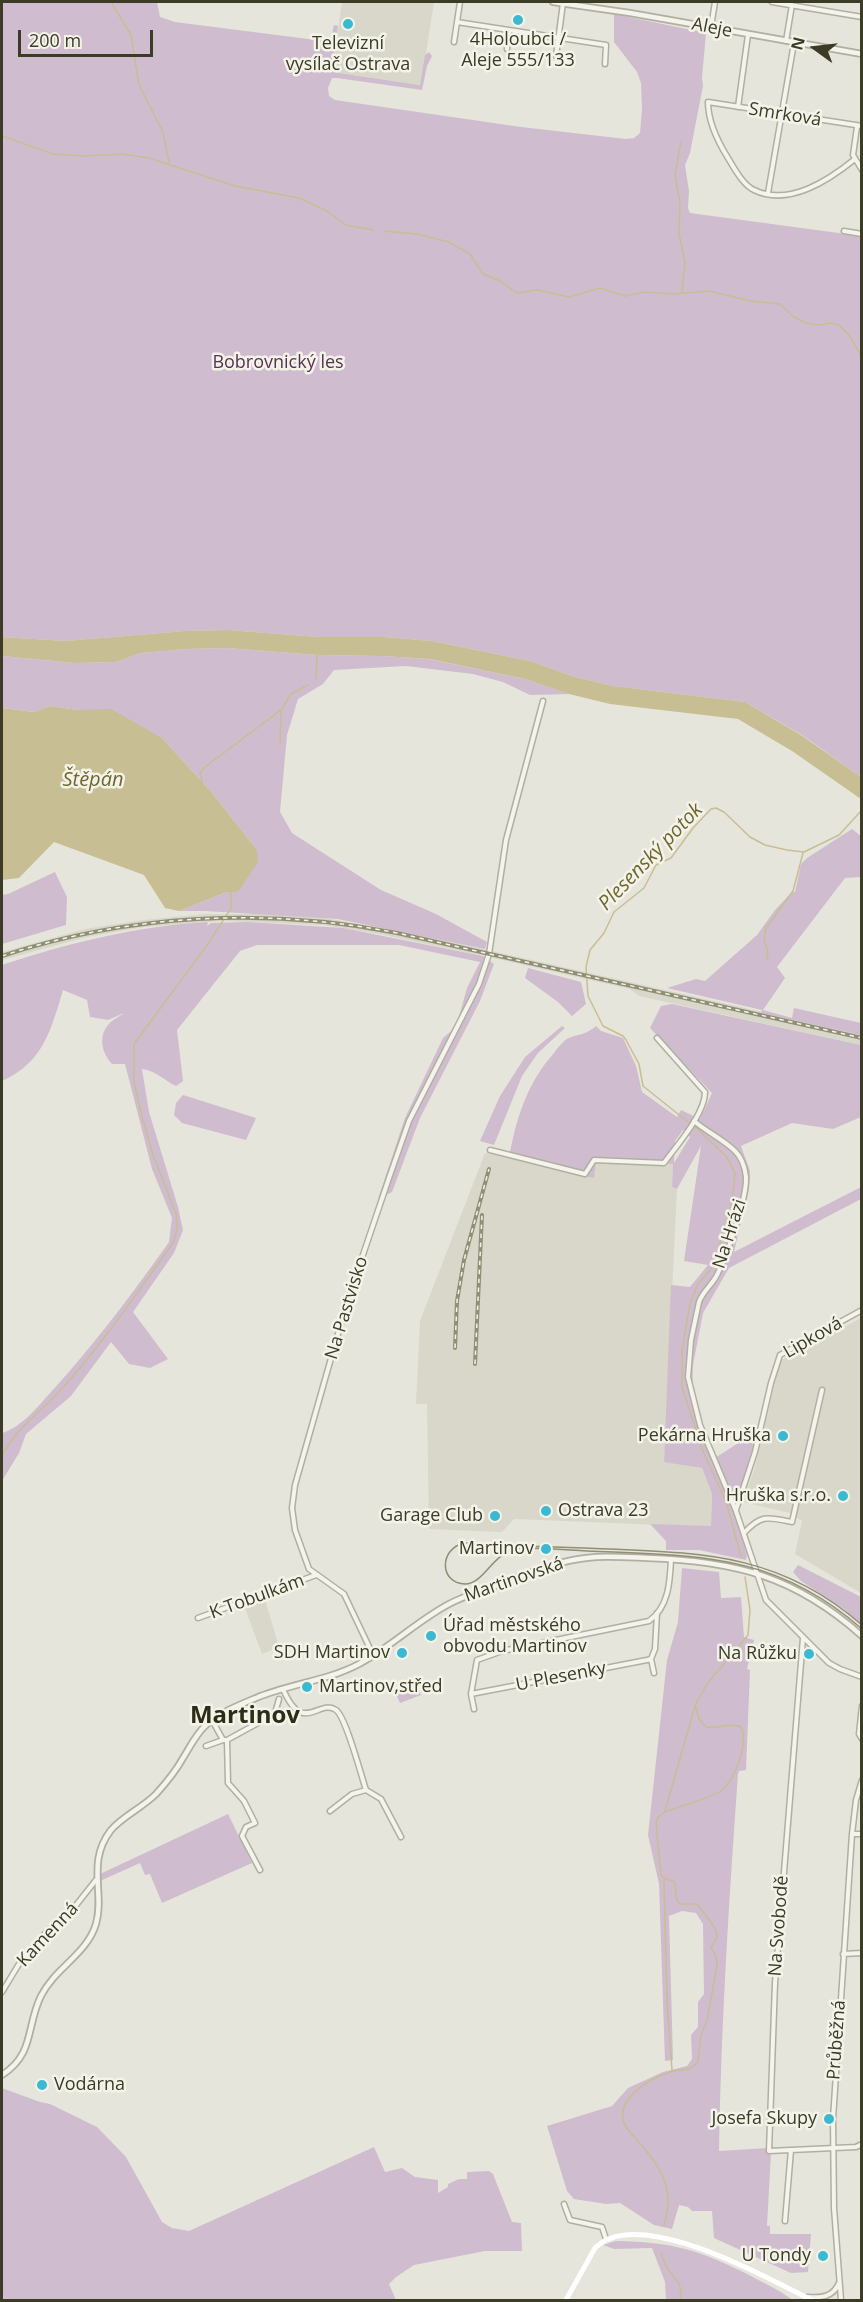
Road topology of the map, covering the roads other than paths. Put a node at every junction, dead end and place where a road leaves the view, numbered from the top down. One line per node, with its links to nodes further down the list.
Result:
1 (460, 2): 8 (street)
2 (554, 2): 5 (street, Aleje)
3 (715, 2): 9 (street)
4 (772, 2): 6 (street)
5 (563, 3): 9 (street, Aleje); 12 (street)
6 (792, 5): 7 (street); 15 (street)
7 (861, 17)
8 (457, 22): 10 (street); 14 (street)
9 (710, 28): 11 (street, Aleje)
10 (510, 30): 12 (street); 18 (street)
11 (748, 35): 15 (street, Aleje); 22 (street)
12 (558, 38): 17 (street); 20 (street)
13 (612, 41): 17 (street)
14 (454, 42)
15 (786, 42): 16 (street, Aleje)
16 (794, 43): 19 (street, Aleje); 23 (street)
17 (606, 45): 21 (street)
18 (507, 48)
19 (861, 54)
20 (556, 56)
21 (605, 64)
22 (738, 107): 23 (street, Smrková); 27 (street, Smrková)
23 (781, 114): 24 (street, Smrková); 27 (street)
24 (859, 126): 25 (street)
25 (855, 159): 26 (street); 27 (street)
26 (861, 170)
27 (768, 193)
28 (844, 231): 29 (street)
29 (861, 234)
30 (543, 701): 40 (street, Na Pastvisko)
31 (657, 1038): 32 (street)
32 (694, 1121): 33 (street); 36 (street, Na Hrázi)
33 (490, 1150)
34 (861, 1310): 36 (street, Lipková)
35 (822, 1390): 37 (street)
36 (736, 1511): 37 (street, Na Hrázi)
37 (744, 1533): 39 (street, Na Hrázi)
38 (671, 1559): 39 (street, Martinovská); 41 (street); 45 (street, Martinovská)
39 (756, 1573): 43 (street, Martinovská); 44 (street)
40 (316, 1575): 42 (street, K Tobulkám); 45 (street, Na Pastvisko)
41 (657, 1613): 46 (street); 51 (street)
42 (198, 1618)
43 (861, 1636)
44 (804, 1638): 48 (street); 74 (street, Na Svobodě)
45 (373, 1655): 49 (street, Martinovská)
46 (651, 1659): 47 (street); 51 (street, U Plesenky)
47 (654, 1673)
48 (861, 1677)
49 (283, 1689): 50 (street, Martinovská); 52 (street)
50 (275, 1691): 53 (street); 56 (street, Martinovská)
51 (471, 1694): 55 (street)
52 (286, 1697): 53 (street); 61 (street)
53 (279, 1699): 58 (street)
54 (861, 1706): 57 (street)
55 (474, 1708)
56 (212, 1720): 58 (street); 67 (street, Martinovská)
57 (861, 1739)
58 (225, 1740): 59 (street); 66 (street)
59 (206, 1746)
60 (861, 1780): 63 (street, Průběžná)
61 (366, 1790): 62 (street); 65 (street)
62 (330, 1811)
63 (852, 1834): 64 (street); 69 (street, Průběžná)
64 (861, 1834)
65 (401, 1837)
66 (260, 1870)
67 (96, 1880): 70 (street, Kamenná); 71 (street, Martinovská)
68 (861, 1953): 69 (street)
69 (843, 1954): 73 (street, Průběžná)
70 (2, 1992)
71 (2, 2075)
72 (861, 2144): 73 (street, Na Svobodě)
73 (833, 2148): 74 (street, Na Svobodě); 78 (street, Průběžná)
74 (791, 2150): 76 (street)
75 (564, 2204): 77 (street)
76 (785, 2221)
77 (606, 2239): 79 (main road); 80 (main road)
78 (839, 2282): 79 (street); 82 (street, Průběžná)
79 (805, 2297): 81 (main road)
80 (566, 2301)
81 (812, 2301)
82 (841, 2301)

